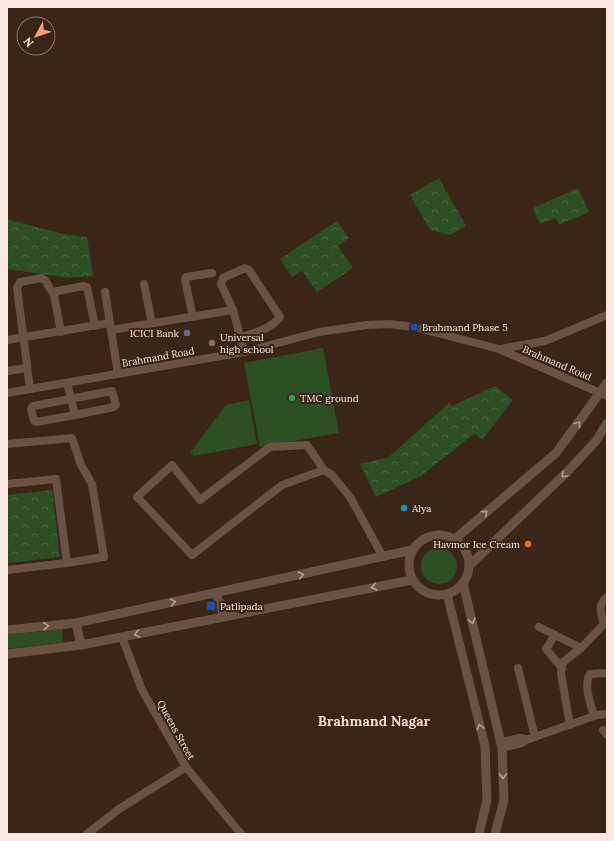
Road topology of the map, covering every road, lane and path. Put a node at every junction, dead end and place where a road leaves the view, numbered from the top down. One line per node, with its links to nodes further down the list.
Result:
1 (212, 273): 7 (street)
2 (144, 284): 8 (street)
3 (105, 292): 10 (street)
4 (54, 295): 9 (street); 11 (street); 12 (street)
5 (233, 310): 7 (street); 13 (street); 13 (street)
6 (607, 315): 15 (street, Brahmand Road)
7 (193, 317): 8 (street)
8 (152, 323): 10 (street)
9 (95, 326): 10 (street); 11 (street)
10 (110, 326): 19 (street)
11 (60, 332): 12 (street)
12 (23, 337): 14 (street); 17 (street)
13 (241, 337): 16 (street)
14 (7, 340)
15 (499, 349): 16 (street, Brahmand Road); 24 (street, Brahmand Road)
16 (244, 352): 19 (street, Brahmand Road)
17 (27, 368): 18 (street); 22 (street)
18 (7, 371)
19 (118, 374): 20 (street, Brahmand Road)
20 (67, 383): 22 (street, Brahmand Road); 25 (street)
21 (607, 383): 24 (street)
22 (30, 389): 23 (street, Brahmand Road)
23 (7, 393)
24 (604, 394): 31 (street, one-way to 24)
25 (71, 399): 26 (street); 26 (street); 26 (street)
26 (75, 415)
27 (607, 423): 35 (street, one-way to 35)
28 (7, 444): 34 (street)
29 (324, 470): 29 (street); 33 (street)
30 (7, 484): 34 (street)
31 (455, 539): 32 (street); 35 (street)
32 (412, 550): 33 (street); 37 (street)
33 (383, 557): 39 (street, one-way to 33)
34 (67, 563): 36 (street)
35 (470, 565): 38 (street)
36 (7, 570)
37 (412, 580): 40 (street); 42 (street, one-way to 42)
38 (463, 583): 40 (street); 59 (street, one-way to 59)
39 (216, 593): 42 (street); 43 (street, one-way to 39)
40 (447, 594): 63 (street, one-way to 40)
41 (607, 597): 44 (street)
42 (224, 617): 48 (street, one-way to 48)
43 (76, 623): 46 (street, one-way to 43); 49 (street)
44 (606, 623): 50 (street)
45 (539, 627): 47 (street)
46 (7, 630)
47 (555, 635): 50 (street); 53 (street)
48 (122, 637): 49 (street); 60 (street, Queens Street)
49 (81, 645): 51 (street)
50 (580, 648): 53 (street)
51 (7, 654)
52 (518, 668): 58 (street)
53 (562, 668): 57 (street)
54 (607, 673): 56 (street)
55 (607, 714): 56 (street)
56 (594, 716): 57 (street)
57 (570, 726): 58 (street)
58 (535, 736): 59 (street)
59 (502, 745): 64 (street, one-way to 64)
60 (186, 767): 61 (street, Queens Street); 62 (street)
61 (86, 834)
62 (241, 834)
63 (479, 834)
64 (495, 834)

